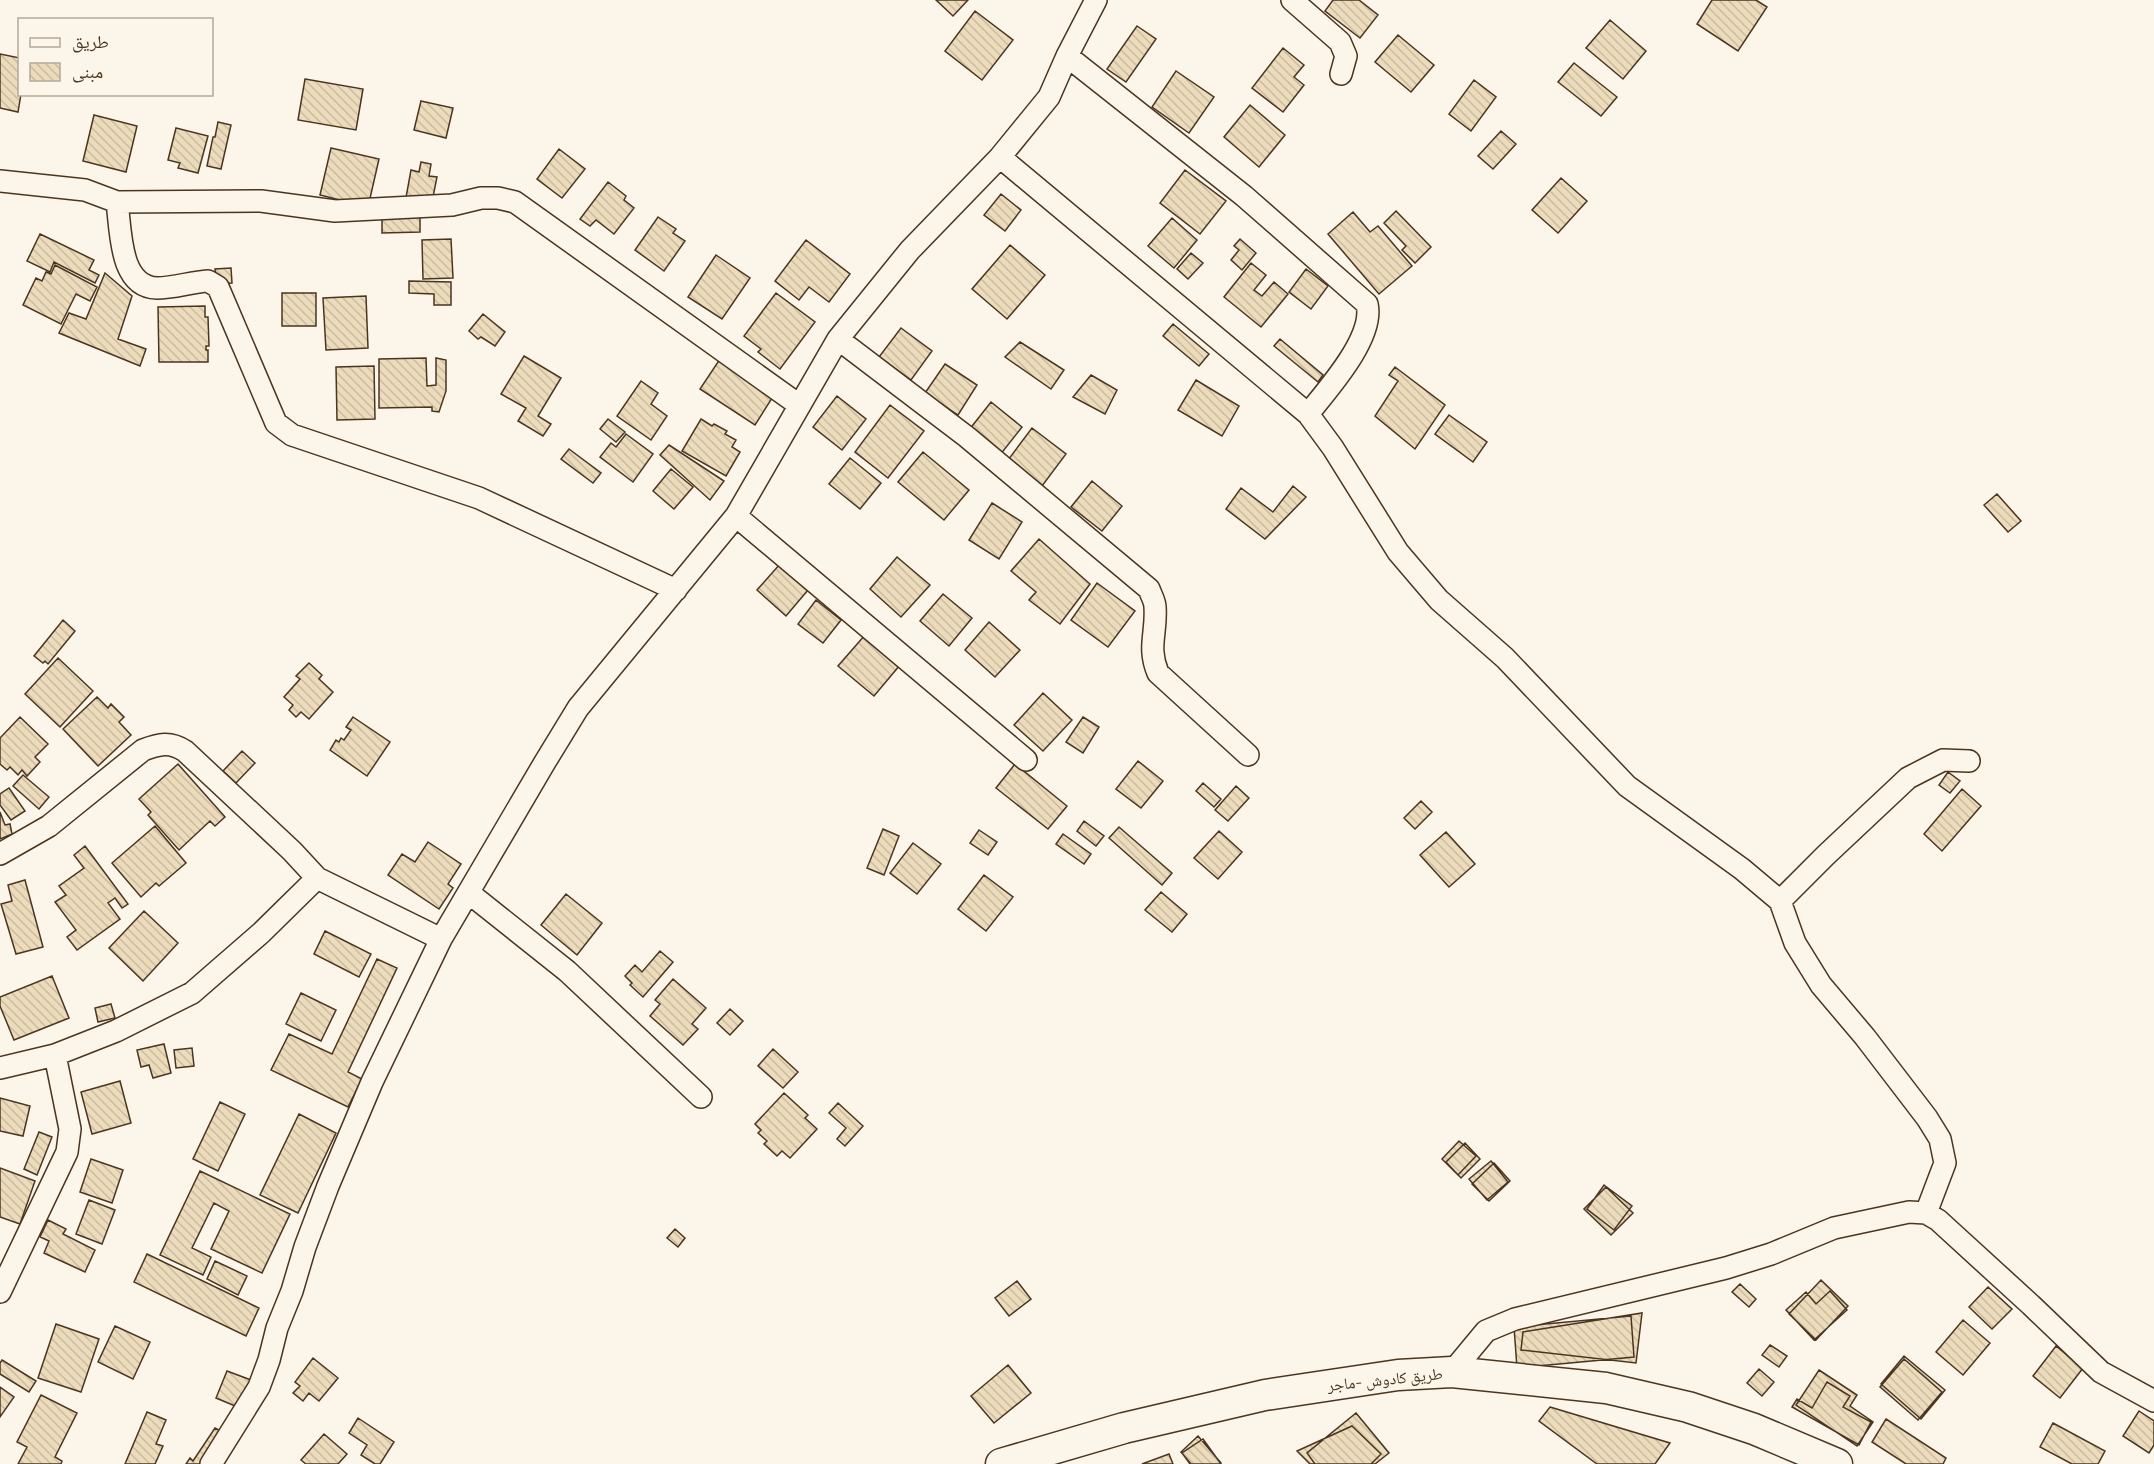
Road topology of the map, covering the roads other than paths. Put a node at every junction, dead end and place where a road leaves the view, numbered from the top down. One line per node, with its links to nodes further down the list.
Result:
1 (1096, 0): 3 (street)
2 (1292, 0): 4 (street)
3 (1067, 56): 5 (street); 10 (street)
4 (1341, 74)
5 (1000, 156): 8 (street); 10 (street)
6 (0, 181): 7 (street)
7 (117, 202): 9 (street); 12 (street)
8 (838, 339): 9 (street); 13 (street)
9 (798, 405): 11 (street)
10 (1308, 414): 19 (street)
11 (736, 516): 12 (street); 14 (street)
12 (676, 590): 18 (street)
13 (1248, 755)
14 (1026, 760)
15 (1969, 761): 19 (street)
16 (0, 854): 17 (street)
17 (316, 878): 20 (street); 21 (street)
18 (469, 893): 20 (street); 23 (street)
19 (1780, 902): 24 (street)
20 (441, 939): 28 (street)
21 (55, 1055): 22 (street); 25 (street)
22 (0, 1068)
23 (701, 1098)
24 (1926, 1213): 26 (street); 27 (street)
25 (0, 1293)
26 (1452, 1372): 29 (highway, طريق كادوش -ماجر); 30 (highway, طريق كادوش -ماجر)
27 (2154, 1401)
28 (211, 1464)
29 (1001, 1464)
30 (1837, 1464)

